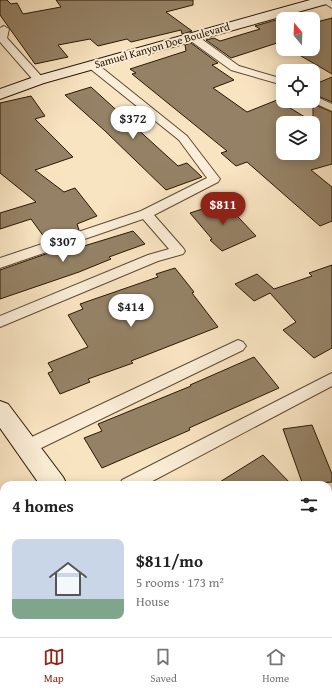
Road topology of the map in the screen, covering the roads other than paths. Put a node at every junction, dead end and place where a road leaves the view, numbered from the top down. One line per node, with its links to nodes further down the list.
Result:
1 (325, 0): 2 (street); 4 (street, Samuel Kanyon Doe Boulevard)
2 (332, 5)
3 (4, 29): 6 (street)
4 (192, 37): 5 (street, Samuel Kanyon Doe Boulevard); 7 (street)
5 (92, 65): 6 (street, Samuel Kanyon Doe Boulevard); 11 (street)
6 (38, 80): 8 (street, Samuel Kanyon Doe Boulevard)
7 (276, 80)
8 (0, 94)
9 (320, 102): 10 (street)
10 (332, 108)
11 (146, 214): 12 (street); 13 (street)
12 (0, 263)
13 (0, 322)
14 (238, 346): 17 (street)
15 (332, 379): 19 (street)
16 (0, 410): 17 (street)
17 (27, 447): 18 (street)
18 (51, 481)
19 (136, 481)

